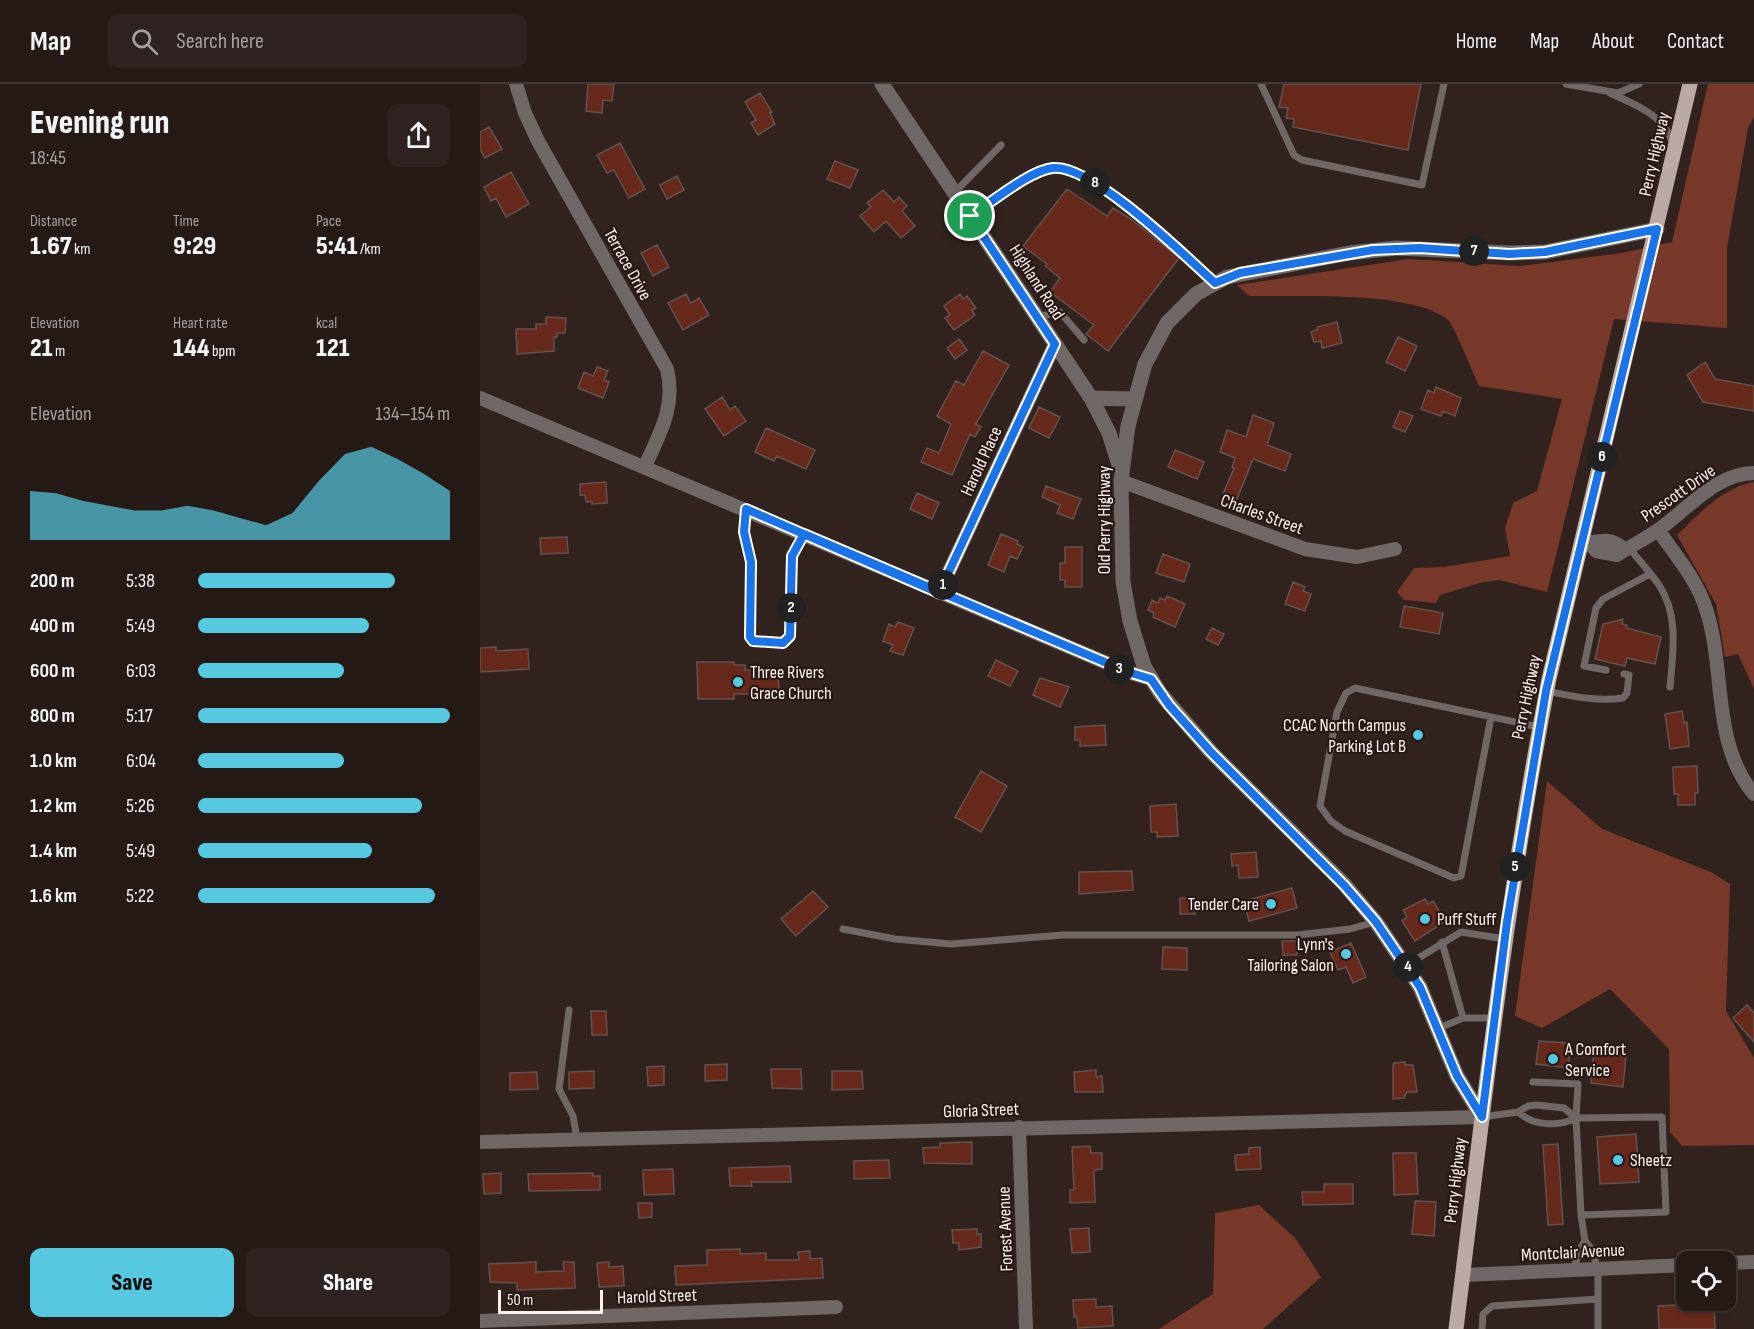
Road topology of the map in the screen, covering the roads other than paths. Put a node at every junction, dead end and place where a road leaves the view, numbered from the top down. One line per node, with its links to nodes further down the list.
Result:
1 (516, 84): 21 (street, Terrace Drive)
2 (882, 84): 11 (street, Highland Road)
3 (1261, 84): 4 (lane)
4 (1444, 84)
5 (1566, 84): 8 (lane)
6 (1640, 84): 8 (lane)
7 (1689, 84): 10 (main road, Perry Highway)
8 (1608, 92): 10 (lane)
9 (1001, 145): 11 (lane)
10 (1675, 153): 13 (main road, Perry Highway)
11 (955, 192): 12 (street, Highland Road)
12 (970, 216): 14 (lane); 15 (street, Highland Road)
13 (1657, 229): 14 (street, Old Perry Highway); 27 (main road, Perry Highway)
14 (1215, 283): 20 (street, Old Perry Highway)
15 (1037, 317): 16 (lane); 17 (street, Highland Road)
16 (1084, 340)
17 (1055, 344): 19 (street, Highland Road); 31 (street, Harold Place)
18 (480, 398): 21 (street)
19 (1091, 398): 20 (street); 23 (street, Highland Road)
20 (1134, 399): 23 (street, Old Perry Highway)
21 (645, 466): 24 (street)
22 (1754, 472): 25 (street, Prescott Drive)
23 (1121, 481): 28 (street, Charles Street); 33 (street, Old Perry Highway)
24 (746, 509): 26 (street); 26 (lane)
25 (1658, 530): 29 (street, Prescott Drive); 39 (street)
26 (804, 534): 31 (street)
27 (1585, 543): 29 (street); 36 (main road, Perry Highway)
28 (1395, 549)
29 (1627, 549): 30 (lane)
30 (1650, 574): 32 (lane); 35 (lane)
31 (939, 593): 33 (street)
32 (1606, 670)
33 (1148, 672): 40 (street, Old Perry Highway)
34 (1624, 674): 36 (lane)
35 (1670, 687)
36 (1546, 691): 38 (main road, Perry Highway)
37 (1491, 717): 37 (lane); 38 (lane)
38 (1539, 727): 42 (main road, Perry Highway)
39 (1754, 794)
40 (1376, 922): 41 (lane); 44 (street, Old Perry Highway)
41 (843, 929)
42 (1504, 939): 43 (lane); 47 (main road, Perry Highway)
43 (1443, 942): 44 (lane); 46 (lane)
44 (1407, 965): 48 (street, Old Perry Highway)
45 (569, 1010): 54 (lane)
46 (1463, 1018): 47 (lane); 48 (lane)
47 (1495, 1018): 51 (main road, Perry Highway)
48 (1439, 1028): 51 (street, Old Perry Highway)
49 (1533, 1082): 52 (lane)
50 (1518, 1112): 51 (lane); 52 (lane); 52 (lane)
51 (1482, 1117): 53 (street, Gloria Street); 63 (main road, Perry Highway)
52 (1576, 1118): 56 (lane); 56 (lane)
53 (1019, 1127): 54 (street, Gloria Street); 67 (street, Forest Avenue)
54 (577, 1139): 55 (street, Gloria Street)
55 (480, 1142)
56 (1581, 1215): 57 (lane)
57 (1585, 1241): 61 (lane); 62 (lane)
58 (1754, 1262): 59 (street)
59 (1736, 1263)
60 (1676, 1265): 61 (street, Montclair Avenue)
61 (1598, 1269): 62 (street, Montclair Avenue); 64 (lane)
62 (1573, 1270): 63 (street, Montclair Avenue)
63 (1463, 1275): 68 (main road, Perry Highway)
64 (1598, 1299): 69 (lane); 70 (lane)
65 (836, 1307): 66 (street, Harold Street)
66 (480, 1321)
67 (1026, 1329)
68 (1456, 1329)
69 (1482, 1329)
70 (1598, 1329)

